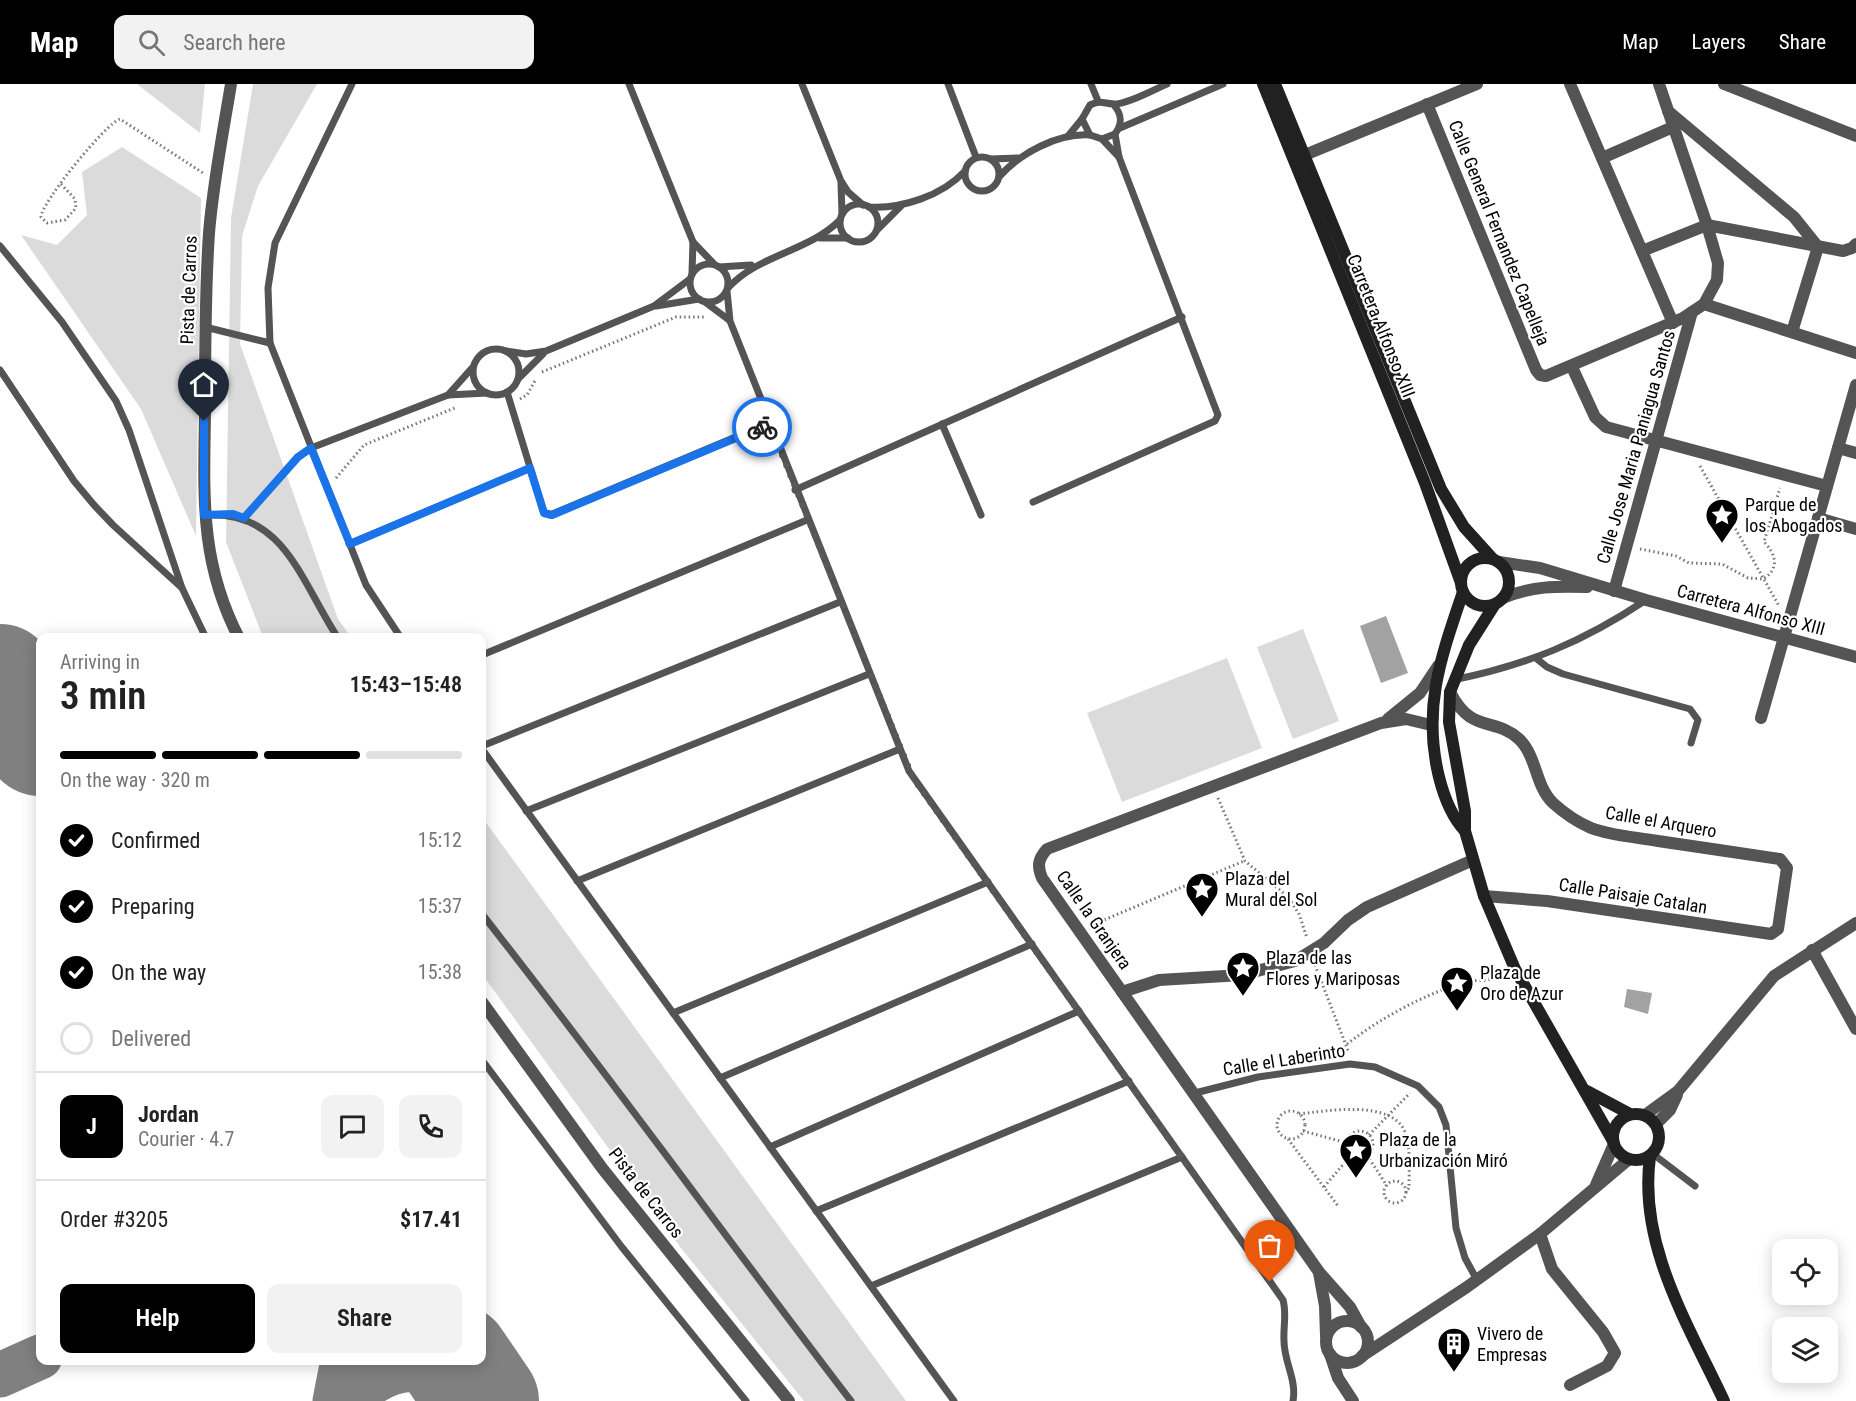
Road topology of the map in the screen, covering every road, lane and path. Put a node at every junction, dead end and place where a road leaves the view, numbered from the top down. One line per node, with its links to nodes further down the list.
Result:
1 (231, 84): 33 (street, Pista de Carros)
2 (352, 84): 64 (lane)
3 (629, 84): 46 (lane)
4 (802, 84): 35 (lane)
5 (948, 84): 26 (lane)
6 (1091, 84): 15 (lane)
7 (1167, 84): 16 (lane)
8 (1223, 84): 21 (lane)
9 (1263, 84): 28 (street, Carretera Alfonso XIII)
10 (1275, 84): 28 (street, Carretera Alfonso XIII)
11 (1477, 84): 17 (street)
12 (1659, 84): 18 (street)
13 (1724, 84): 24 (street)
14 (1572, 85): 30 (street)
15 (1098, 101): 16 (lane); 19 (lane)
16 (1113, 104): 21 (lane)
17 (1427, 104): 28 (street); 69 (street, Calle General Fernandez Capelleja)
18 (1668, 111): 20 (street); 49 (street)
19 (1082, 119): 22 (lane); 23 (lane)
20 (1673, 127): 30 (street); 42 (street)
21 (1117, 131): 25 (lane); 27 (lane)
22 (1090, 135): 23 (lane); 25 (lane)
23 (1068, 136): 29 (lane)
24 (1856, 136)
25 (1102, 139): 27 (lane)
26 (976, 157): 31 (lane); 32 (lane)
27 (1119, 157): 59 (lane)
28 (1299, 157): 96 (street, Carretera Alfonso XIII); 98 (street, Carretera Alfonso XIII)
29 (1018, 158): 31 (lane); 34 (lane)
30 (1602, 158): 50 (street)
31 (991, 159): 34 (lane)
32 (965, 171): 37 (lane); 38 (lane)
33 (217, 174): 36 (path); 62 (street, Pista de Carros)
34 (999, 177): 38 (lane)
35 (841, 181): 39 (lane); 41 (lane)
36 (61, 184): 36 (path)
37 (949, 185): 38 (lane); 40 (lane)
38 (969, 185)
39 (866, 206): 40 (lane); 41 (lane); 43 (lane)
40 (901, 206): 43 (lane)
41 (841, 218): 44 (lane); 45 (lane)
42 (1707, 225): 49 (street); 50 (street); 56 (street)
43 (876, 231): 45 (lane)
44 (817, 238): 45 (lane); 51 (lane)
45 (848, 238)
46 (693, 242): 52 (lane); 53 (lane)
47 (1856, 244): 49 (street)
48 (0, 246): 100 (lane)
49 (1818, 247): 63 (street)
50 (1642, 251): 61 (street)
51 (757, 264): 52 (lane); 54 (lane)
52 (717, 266): 53 (lane); 54 (lane)
53 (691, 276): 55 (lane); 57 (lane)
54 (727, 289): 55 (lane); 60 (lane)
55 (702, 301): 57 (lane); 60 (lane)
56 (1704, 304): 58 (street); 63 (street)
57 (654, 306): 66 (lane)
58 (1692, 312): 61 (street); 78 (street, Calle Jose Maria Paniagua Santos)
59 (1182, 317): 77 (lane); 87 (lane)
60 (730, 321): 76 (lane)
61 (1673, 323): 69 (street)
62 (205, 327): 64 (lane); 88 (street, Pista de Carros)
63 (1792, 332): 67 (street)
64 (270, 343): 79 (lane)
65 (506, 351): 66 (lane); 68 (lane); 71 (lane)
66 (546, 351): 71 (lane)
67 (1856, 353)
68 (474, 366): 74 (lane); 75 (lane)
69 (1572, 367): 78 (street)
70 (0, 370): 100 (lane)
71 (516, 382): 73 (lane)
72 (1856, 385): 80 (street)
73 (507, 392): 74 (lane); 83 (lane)
74 (487, 393): 75 (lane)
75 (448, 395): 79 (lane)
76 (769, 423): 83 (lane); 86 (lane)
77 (942, 424): 86 (lane); 89 (lane)
78 (1656, 441): 84 (street); 95 (street, Calle Jose Maria Paniagua Santos)
79 (311, 448): 90 (lane); 94 (lane)
80 (1838, 448): 81 (street); 84 (street)
81 (1856, 453)
82 (1699, 467): 97 (path)
83 (530, 468): 94 (lane)
84 (1827, 486): 91 (street)
85 (1780, 488): 97 (path)
86 (795, 489): 92 (lane)
87 (1033, 502)
88 (204, 515): 90 (lane); 107 (street, Pista de Carros)
89 (981, 515)
90 (244, 518): 108 (lane)
91 (1818, 518): 93 (street); 105 (street)
92 (807, 520): 104 (lane); 111 (lane)
93 (1856, 529)
94 (350, 544): 109 (lane)
95 (1627, 545): 97 (path); 101 (street, Calle Jose Maria Paniagua Santos)
96 (1495, 560): 98 (street); 99 (street, Carretera Alfonso XIII); 103 (street)
97 (1763, 579): 105 (path)
98 (1462, 587): 103 (street); 114 (street)
99 (1602, 587): 101 (street, Carretera Alfonso XIII); 103 (street, Carretera Alfonso XIII)
100 (182, 588): 106 (lane)
101 (1614, 591): 102 (street, Carretera Alfonso XIII)
102 (1646, 600): 110 (street, Carretera Alfonso XIII); 113 (lane)
103 (1499, 601): 116 (street)
104 (840, 602): 115 (lane); 121 (lane)
105 (1788, 623): 110 (street)
106 (204, 633)
107 (236, 633)
108 (335, 633)
109 (397, 633)
110 (1784, 638): 112 (street, Carretera Alfonso XIII); 117 (street)
111 (486, 653)
112 (1856, 657)
113 (1537, 659): 116 (lane); 120 (lane)
114 (1438, 666): 118 (street, Calle la Granjera); 119 (street)
115 (869, 674): 122 (lane); 125 (lane)
116 (1452, 686): 126 (street); 134 (street, Calle el Arquero)
117 (1761, 718)
118 (1381, 723): 119 (street, Calle la Granjera); 124 (street, Calle la Granjera)
119 (1431, 724): 126 (street)
120 (1691, 743)
121 (486, 746)
122 (900, 749): 128 (lane); 129 (lane)
123 (486, 754): 125 (lane)
124 (1214, 787): 133 (path); 133 (street, Calle la Granjera)
125 (526, 811): 128 (lane)
126 (1464, 831): 127 (street)
127 (1473, 860): 130 (street); 138 (street)
128 (577, 881): 141 (lane)
129 (988, 882): 135 (lane); 141 (lane)
130 (1484, 896): 134 (street, Calle Paisaje Catalan); 137 (street)
131 (486, 919): 188 (lane)
132 (1856, 922): 136 (street)
133 (1080, 931): 138 (street, Calle la Granjera)
134 (1776, 932)
135 (1032, 944): 140 (lane); 145 (lane)
136 (1812, 950): 142 (street); 149 (street)
137 (1515, 969): 143 (path); 148 (street)
138 (1122, 992): 150 (street, Calle la Granjera)
139 (486, 1008): 187 (street, Pista de Carros)
140 (1079, 1011): 146 (lane); 161 (lane)
141 (672, 1013): 145 (lane)
142 (1856, 1029)
143 (1347, 1044)
144 (486, 1065): 186 (lane)
145 (720, 1078): 161 (lane)
146 (1129, 1082): 165 (lane); 174 (lane)
147 (1418, 1086): 150 (lane, Calle el Laberinto); 153 (path); 177 (lane, Calle el Laberinto)
148 (1586, 1090): 152 (street); 160 (street)
149 (1678, 1091): 154 (street); 155 (street)
150 (1194, 1093): 176 (street, Calle la Granjera)
151 (1299, 1114): 153 (path); 156 (path); 158 (path)
152 (1630, 1114): 154 (street); 160 (street)
153 (1387, 1116): 157 (path); 172 (path)
154 (1645, 1116): 155 (street)
155 (1656, 1124): 164 (street)
156 (1303, 1131): 158 (path); 159 (path)
157 (1369, 1135): 159 (path); 163 (path)
158 (1288, 1139): 171 (path)
159 (1347, 1143): 162 (path)
160 (1613, 1143): 166 (street); 168 (street)
161 (770, 1147): 174 (lane)
162 (1352, 1154): 163 (path); 171 (path)
163 (1367, 1155): 167 (path)
164 (1651, 1155): 166 (street); 169 (street); 170 (lane)
165 (1182, 1157): 178 (lane); 190 (lane)
166 (1630, 1160): 168 (street); 169 (street)
167 (1387, 1186): 172 (path); 172 (path)
168 (1596, 1186): 175 (street)
169 (1646, 1186): 192 (street)
170 (1695, 1186)
171 (1323, 1188): 173 (path)
172 (1406, 1192)
173 (1338, 1206)
174 (816, 1211): 178 (lane)
175 (1540, 1234): 177 (street); 184 (street)
176 (1319, 1272): 179 (street, Calle la Granjera); 181 (street, Calle la Granjera)
177 (1477, 1280): 180 (street)
178 (871, 1286): 189 (lane)
179 (1363, 1329): 180 (street); 181 (street); 183 (street)
180 (1391, 1339): 183 (street)
181 (1326, 1341): 182 (street)
182 (1330, 1354): 183 (street); 185 (street)
183 (1357, 1359): 185 (street)
184 (1570, 1385)
185 (1346, 1388): 191 (street)
186 (746, 1401)
187 (789, 1401)
188 (851, 1401)
189 (954, 1401)
190 (1293, 1401)
191 (1353, 1401)
192 (1724, 1401)

